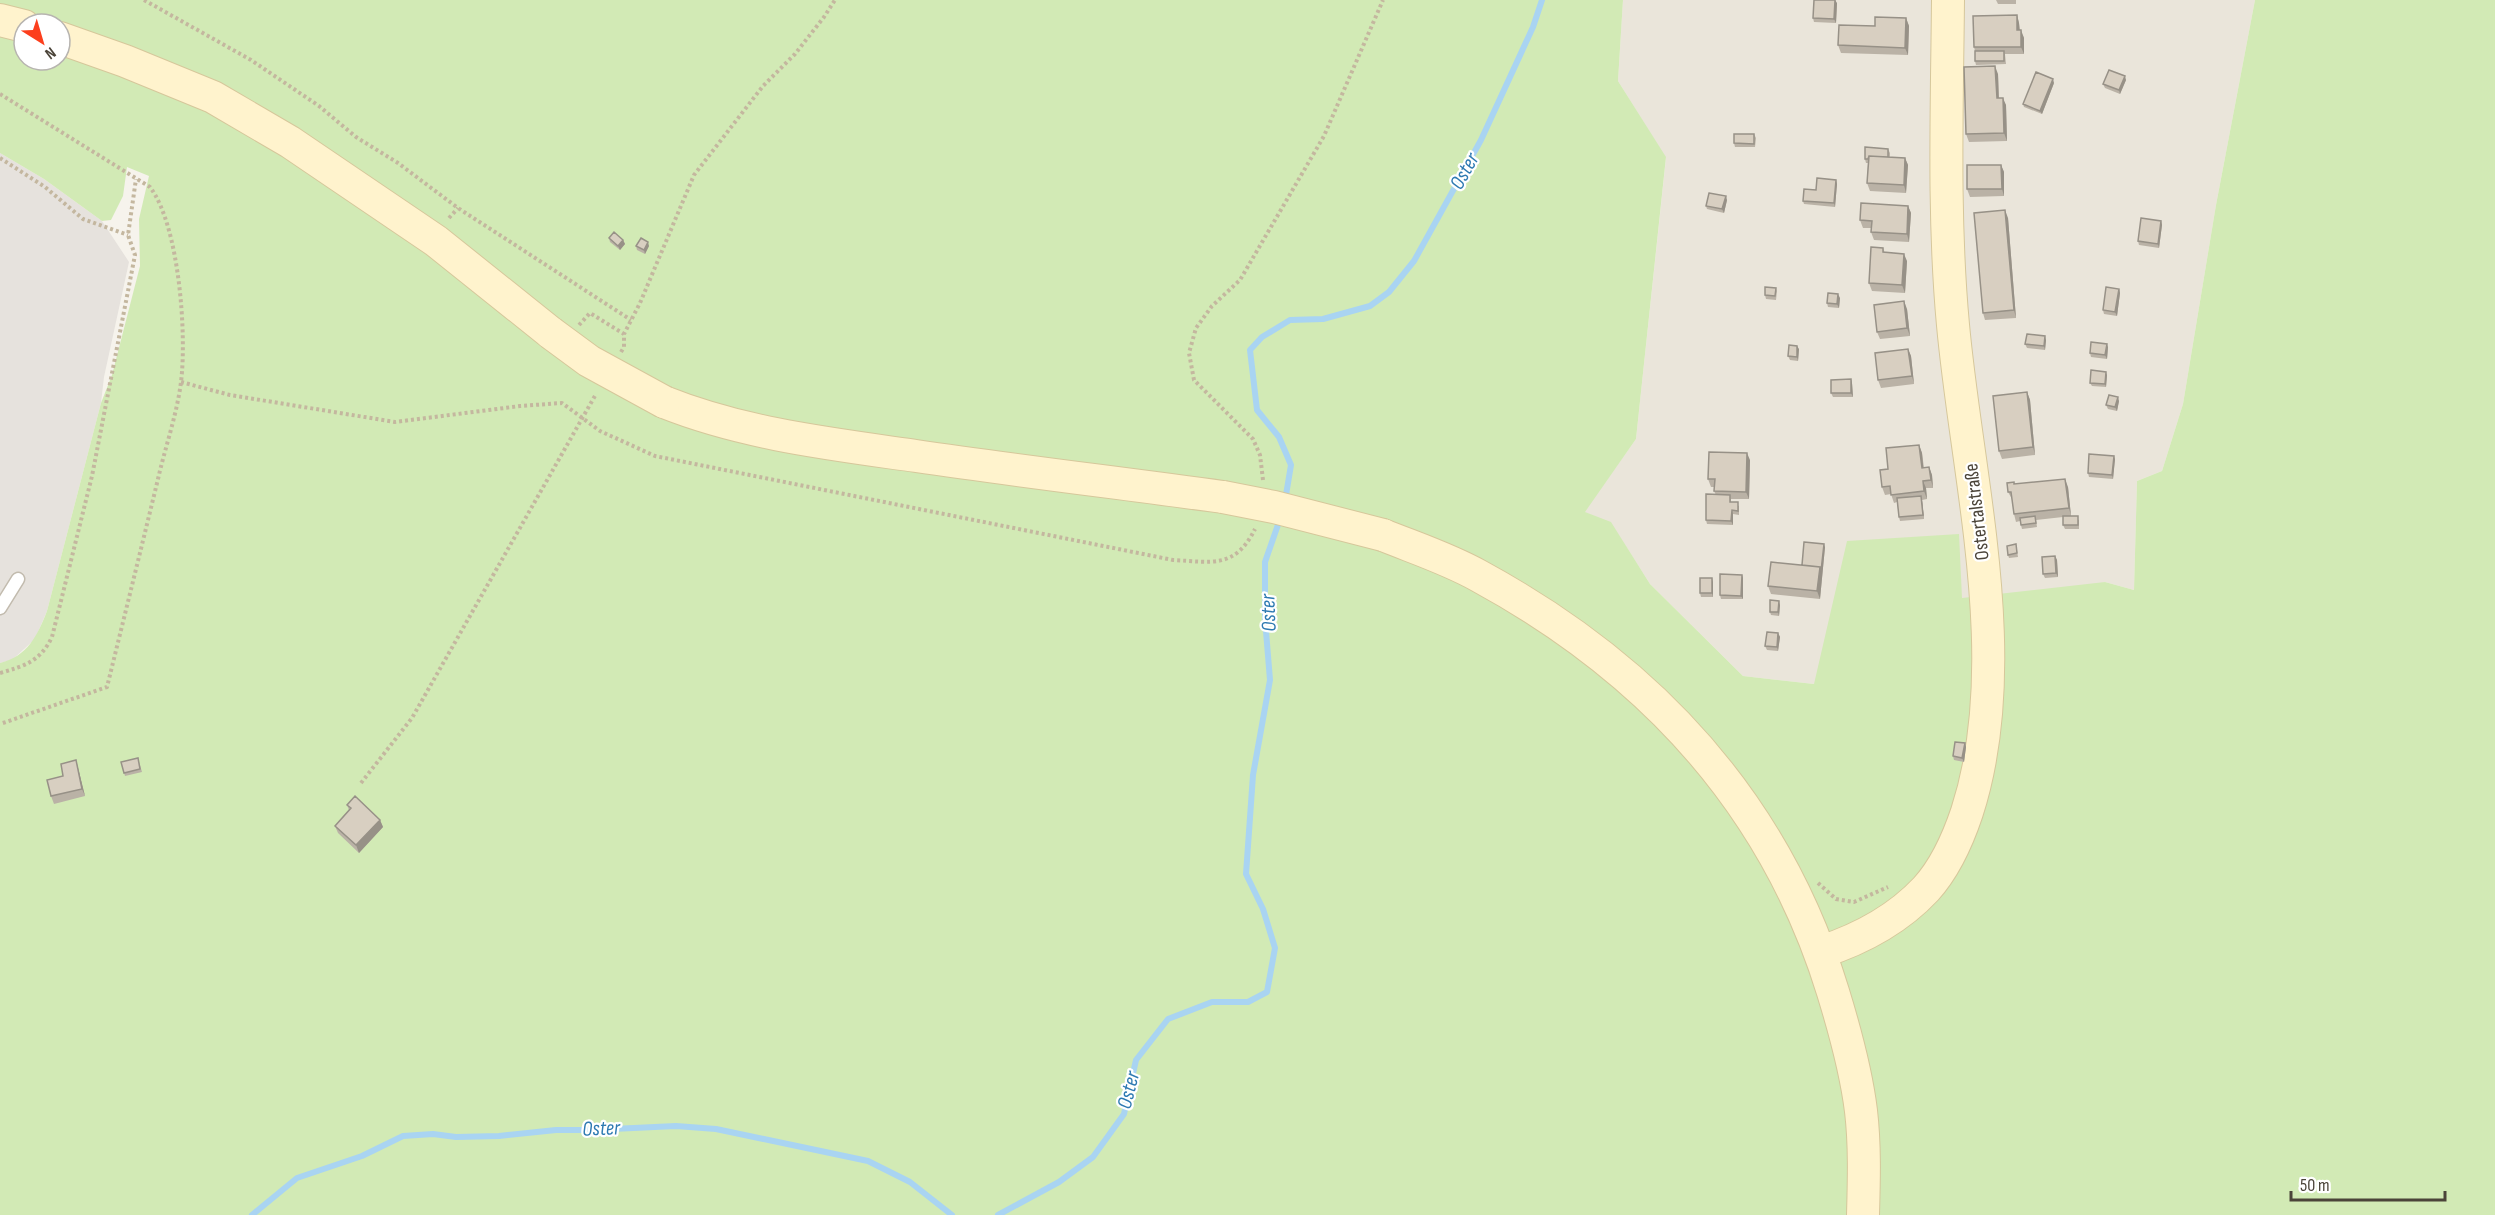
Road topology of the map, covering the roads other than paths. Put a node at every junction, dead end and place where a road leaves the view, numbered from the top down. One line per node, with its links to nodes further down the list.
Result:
1 (1948, 0): 5 (main road, Ostertalstraße)
2 (72, 42): 5 (main road, bridge)
3 (18, 579): 4 (lane)
4 (0, 608)
5 (1821, 952): 6 (main road)
6 (1863, 1215)

